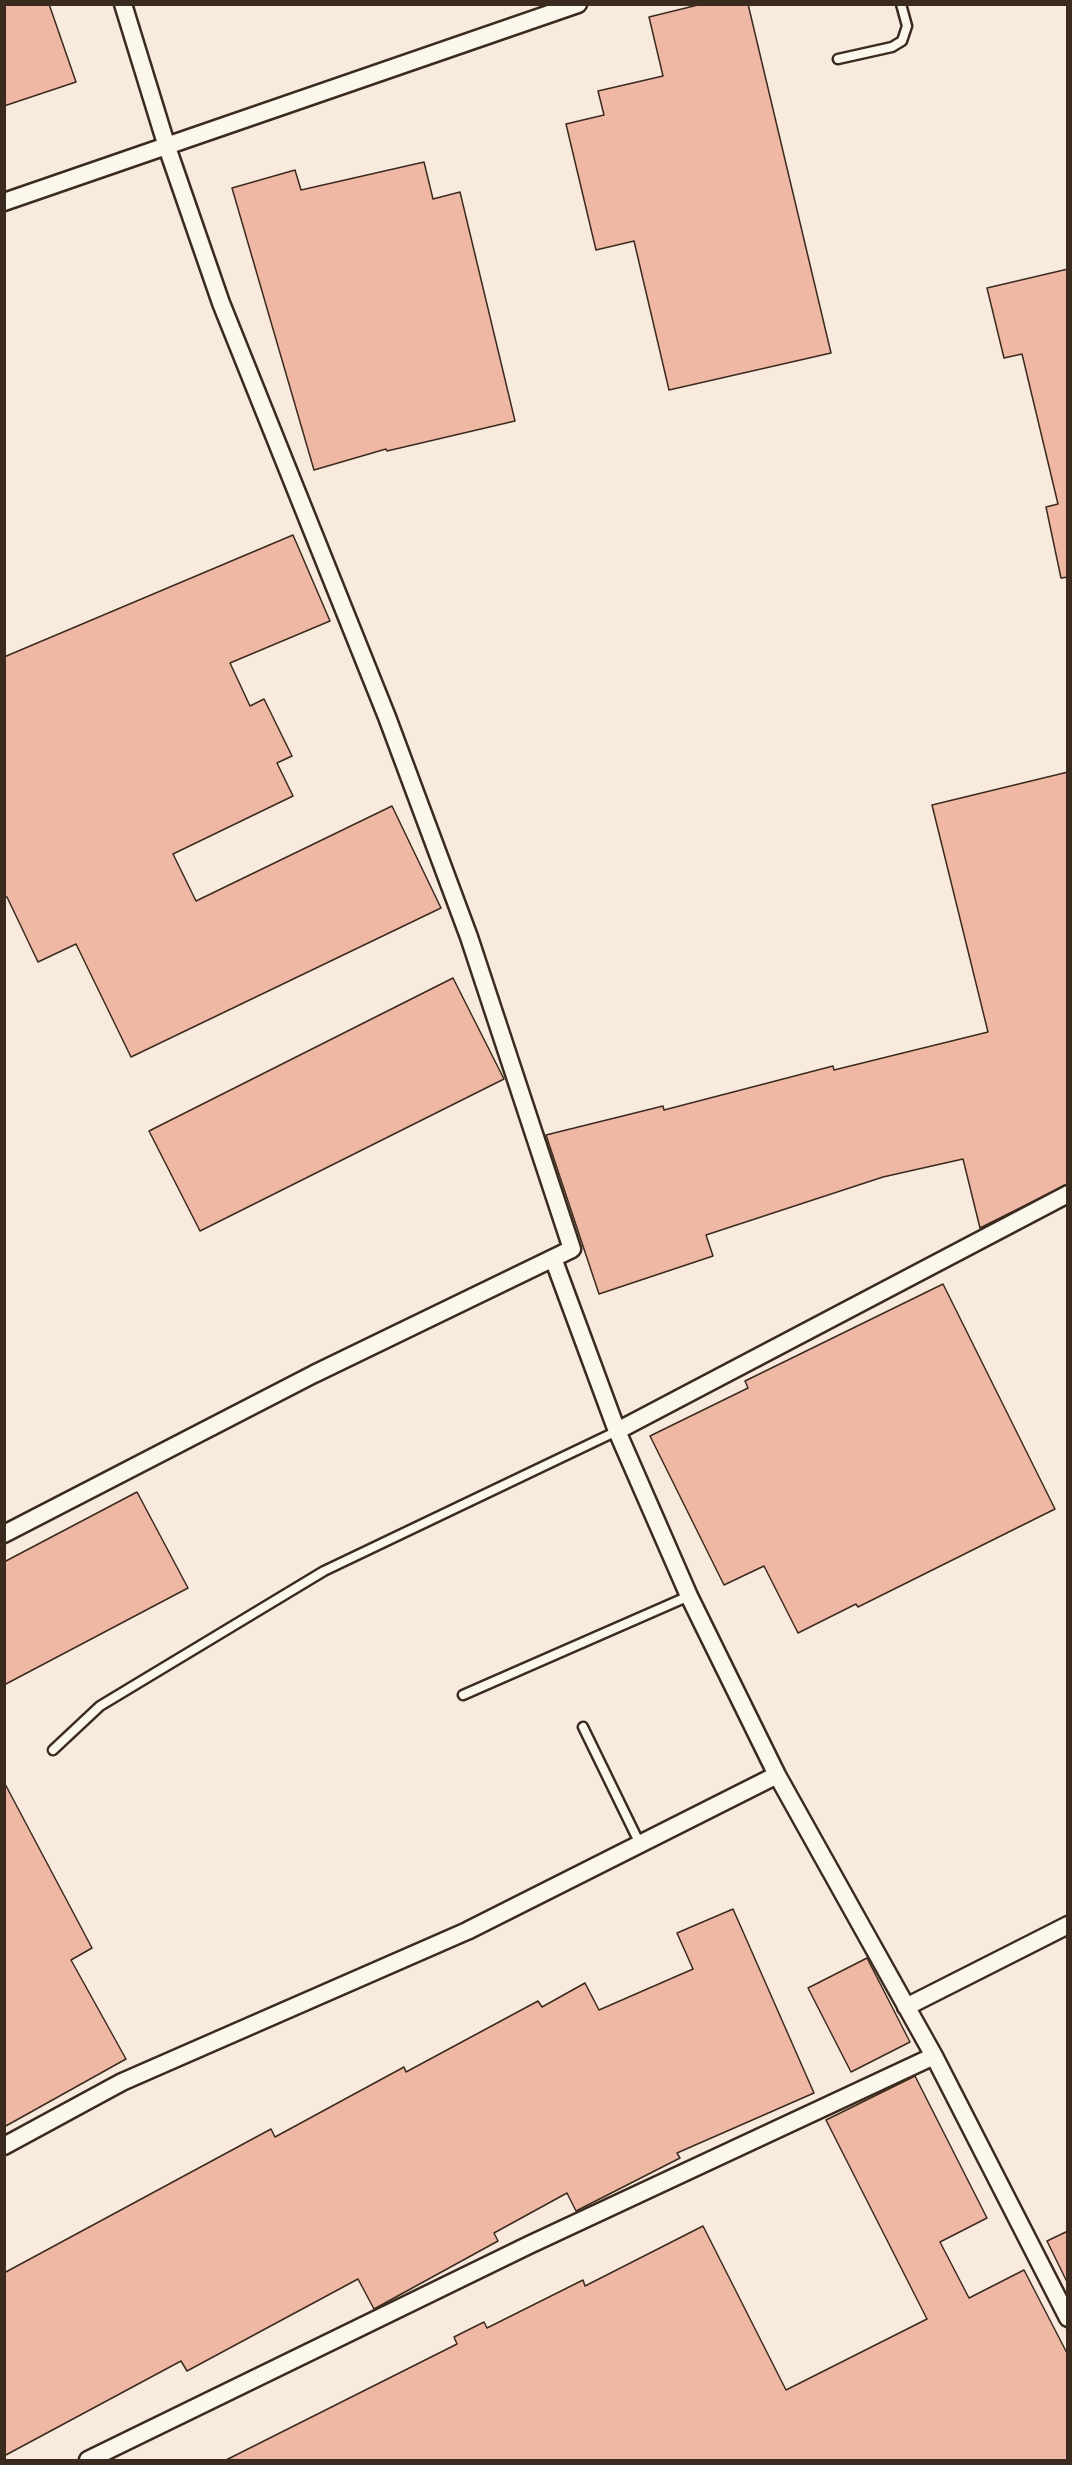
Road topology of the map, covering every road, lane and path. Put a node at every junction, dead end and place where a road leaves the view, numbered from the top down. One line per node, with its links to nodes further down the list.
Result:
1 (123, 4): 5 (street)
2 (578, 4): 5 (street)
3 (901, 4): 4 (lane)
4 (838, 59)
5 (167, 147): 6 (street); 8 (street)
6 (4, 202)
7 (1068, 1194): 9 (street)
8 (553, 1258): 9 (street); 10 (street)
9 (617, 1431): 11 (street); 14 (lane)
10 (4, 1534)
11 (689, 1596): 12 (lane); 15 (street)
12 (463, 1695)
13 (582, 1726): 16 (lane)
14 (53, 1750)
15 (777, 1775): 16 (street); 18 (street)
16 (640, 1844): 20 (street)
17 (1068, 1925): 18 (street)
18 (906, 2007): 19 (street)
19 (934, 2056): 21 (street); 22 (street)
20 (4, 2146)
21 (1068, 2318)
22 (88, 2460)

